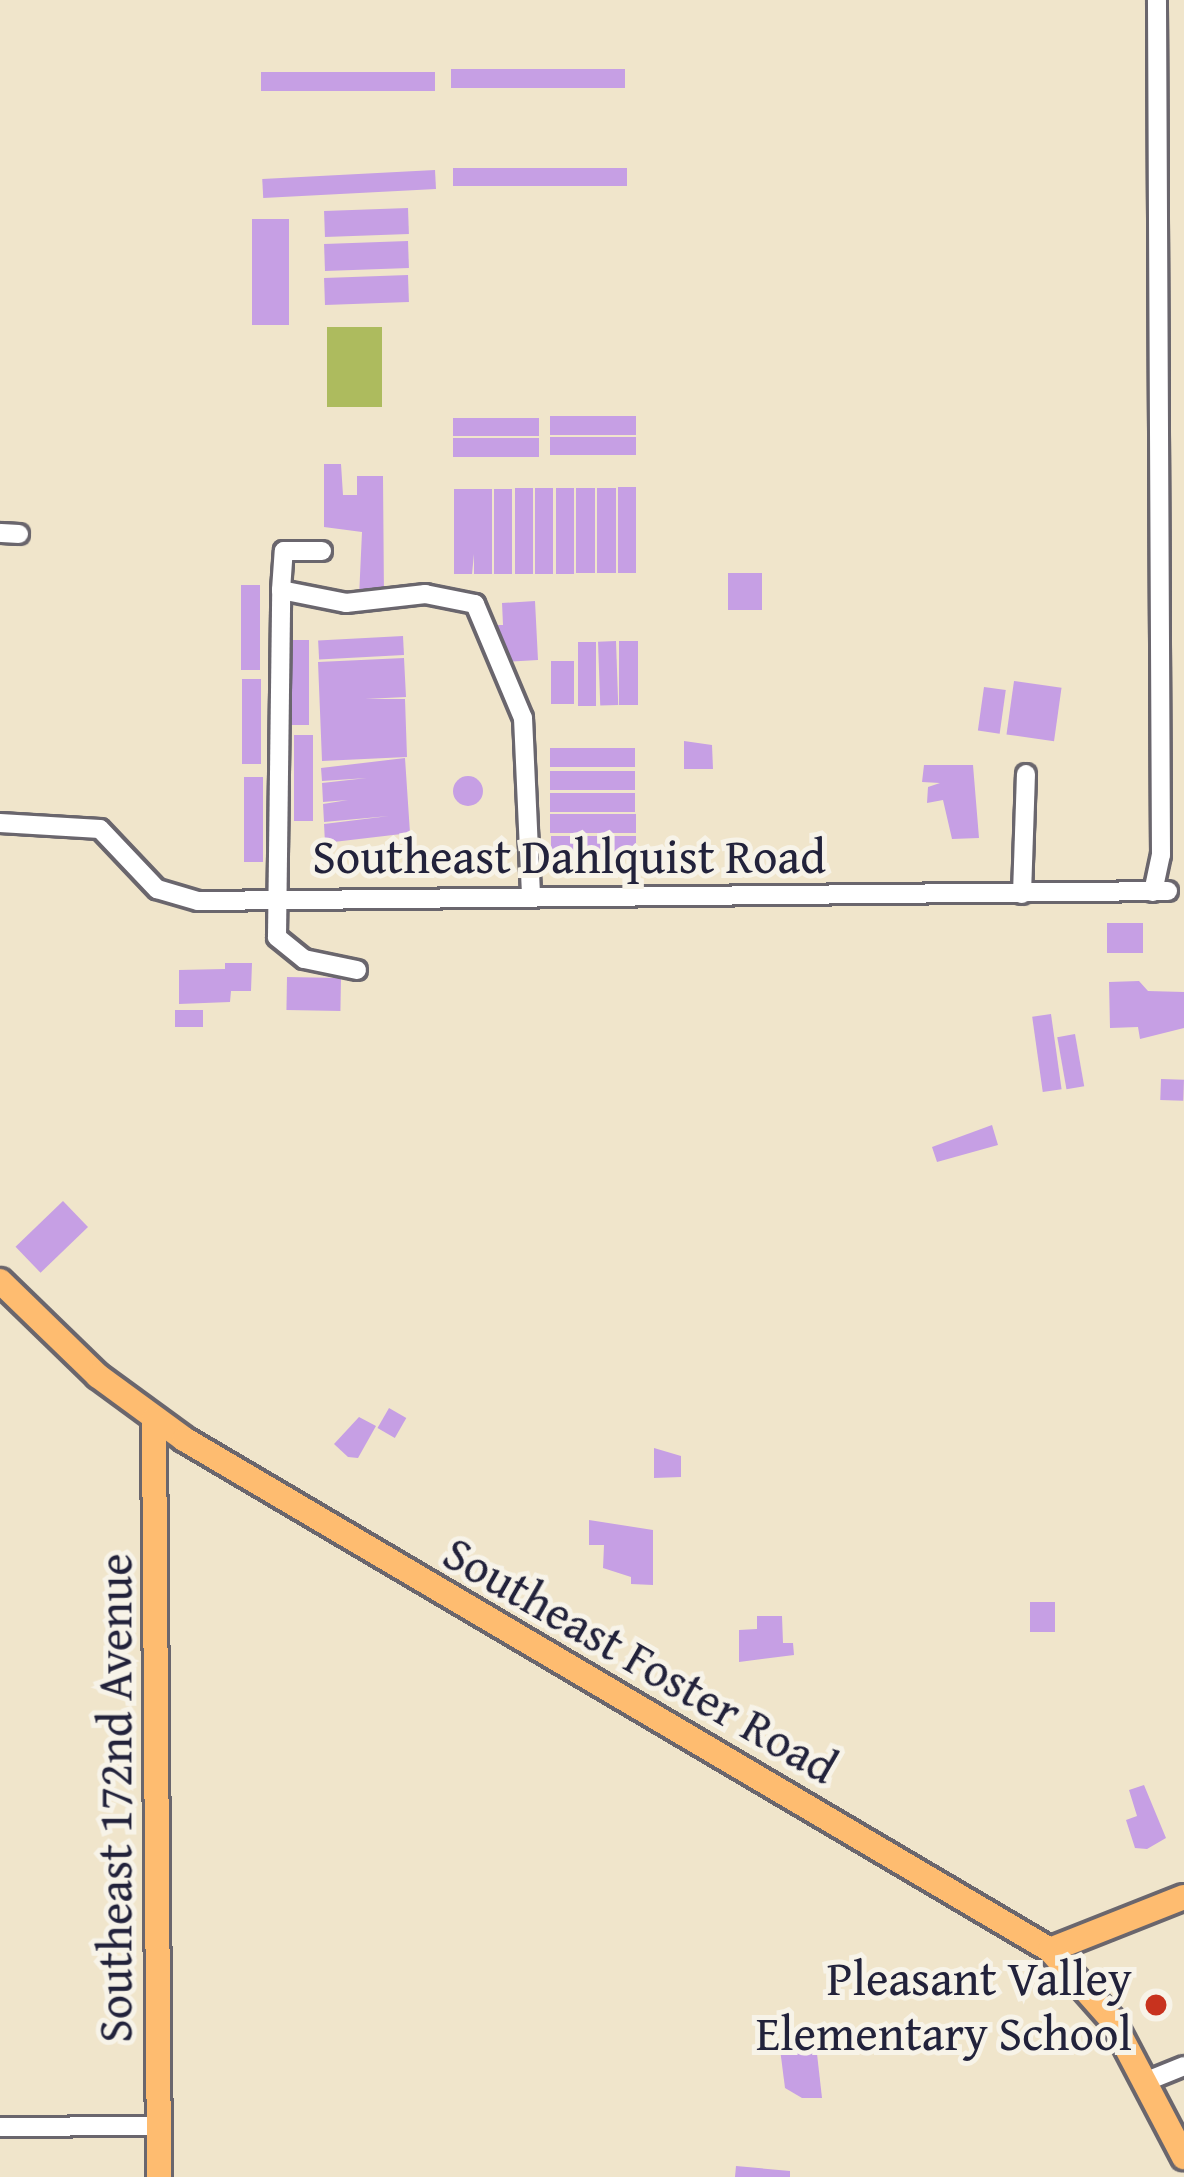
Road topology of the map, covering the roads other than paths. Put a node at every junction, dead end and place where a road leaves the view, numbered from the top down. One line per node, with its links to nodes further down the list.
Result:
1 (1156, 0): 6 (street, Southeast Dahlquist Road)
2 (322, 550): 3 (street)
3 (281, 590): 7 (street); 8 (street)
4 (1026, 774): 6 (street)
5 (0, 824): 7 (street, Southeast Dahlquist Road)
6 (1022, 894): 8 (street, Southeast Dahlquist Road)
7 (272, 897): 8 (street, Southeast Dahlquist Road); 9 (street)
8 (531, 897)
9 (357, 970)
10 (0, 1281): 11 (main road, Southeast Foster Road)
11 (154, 1419): 13 (main road, Southeast Foster Road); 16 (main road, Southeast 172nd Avenue)
12 (1184, 1897): 13 (main road)
13 (1050, 1950): 15 (main road, Southeast Foster Road)
14 (1184, 2066): 15 (street)
15 (1148, 2081): 18 (main road, Southeast Foster Road)
16 (159, 2126): 17 (street); 19 (main road, Southeast 172nd Avenue)
17 (0, 2127)
18 (1182, 2149)
19 (159, 2177)

